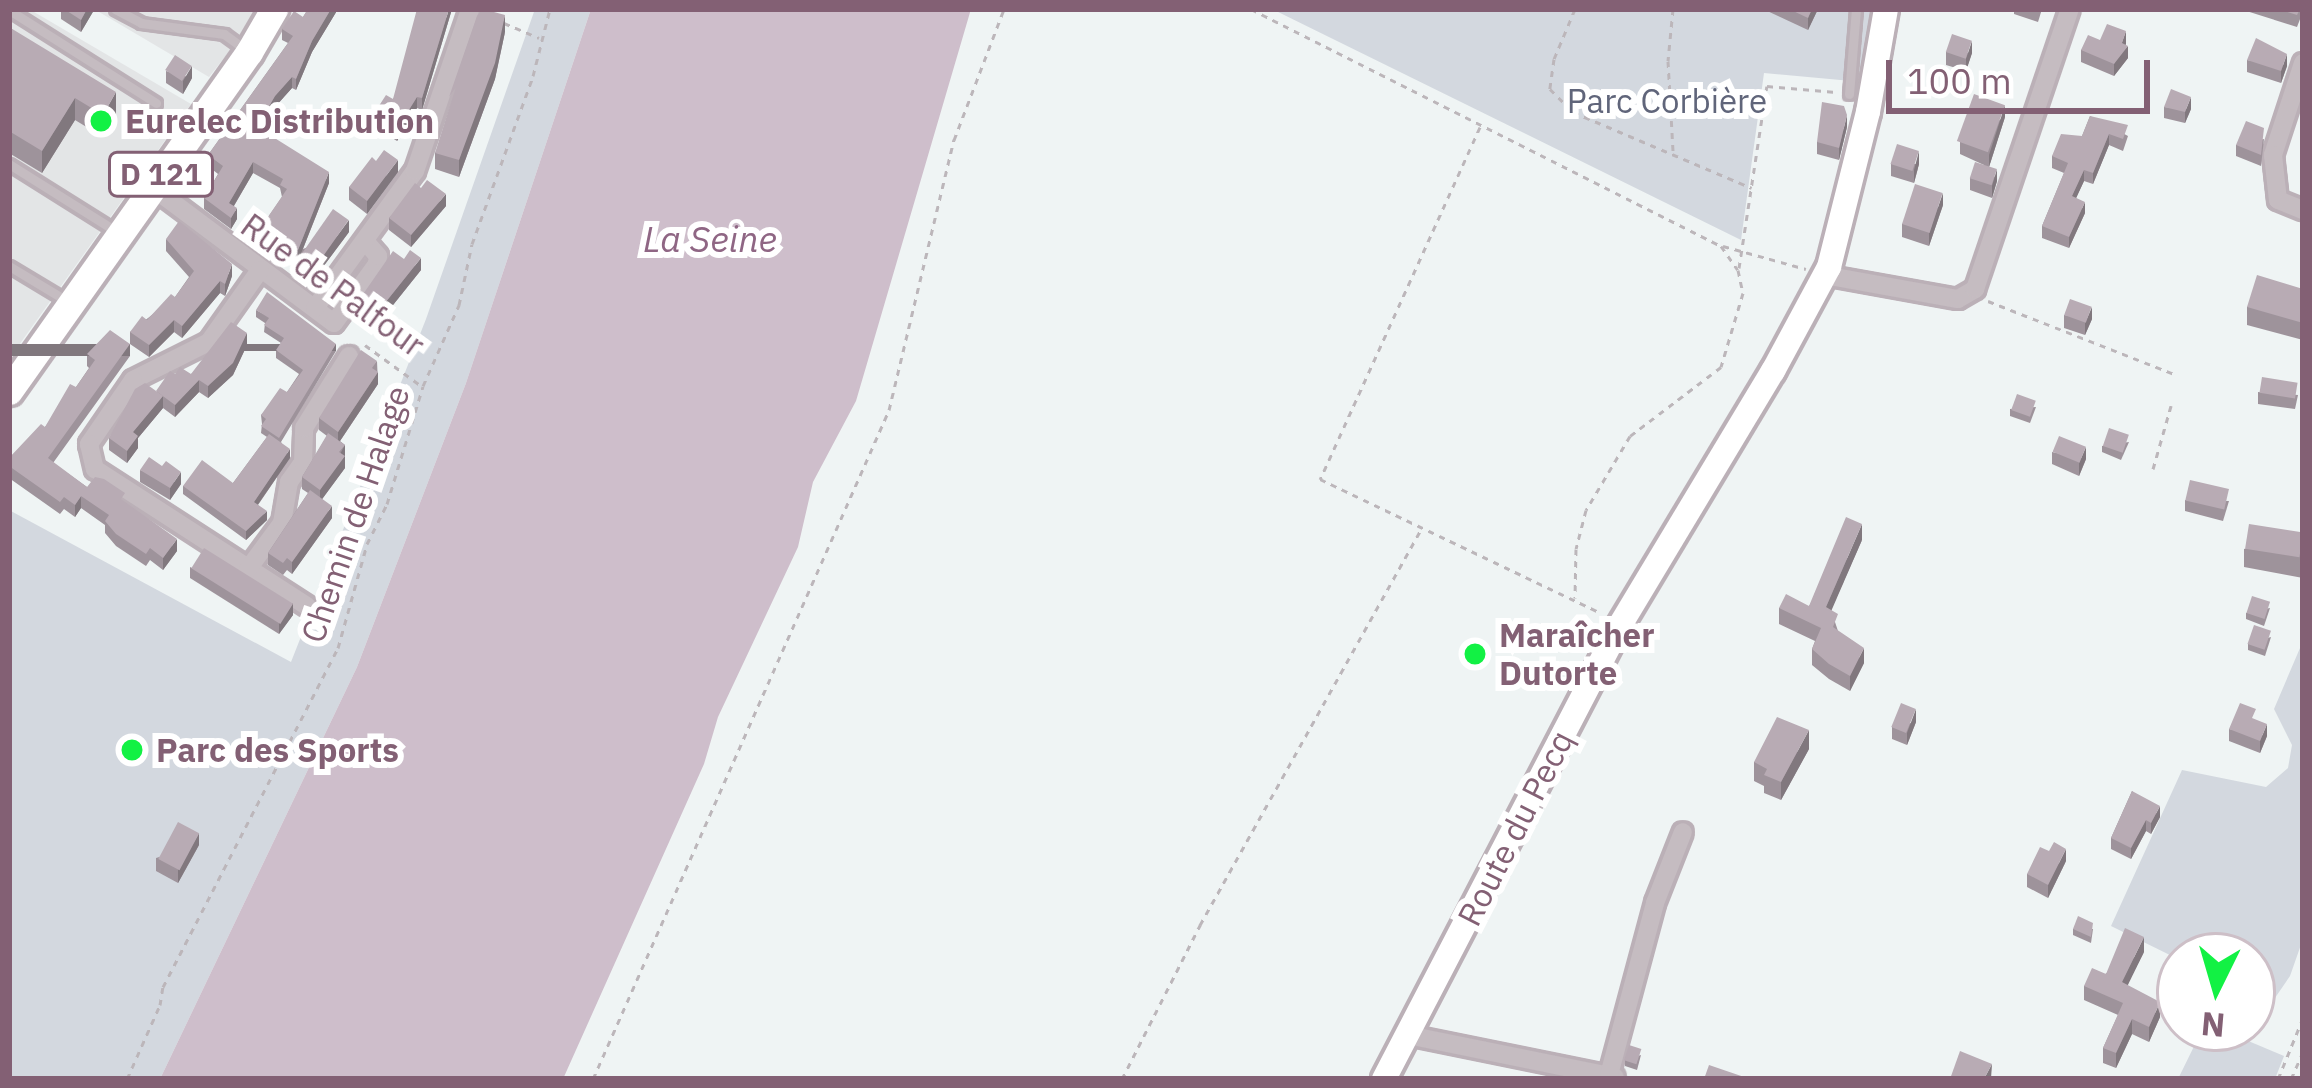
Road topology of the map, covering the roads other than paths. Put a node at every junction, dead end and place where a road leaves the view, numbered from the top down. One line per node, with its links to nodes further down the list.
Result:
1 (115, 9): 9 (lane)
2 (134, 9): 9 (lane)
3 (274, 9): 10 (main road, D 121)
4 (470, 9): 18 (street)
5 (1856, 9): 12 (lane)
6 (1886, 9): 21 (main road, Route du Pecq)
7 (2070, 9): 21 (street)
8 (9, 10): 13 (lane)
9 (141, 23): 10 (lane)
10 (249, 52): 15 (main road, D 121)
11 (2303, 63): 16 (street)
12 (1850, 94)
13 (156, 103)
14 (9, 164): 17 (lane)
15 (152, 187): 17 (main road, D 121); 20 (street, Rue de Palfour)
16 (2303, 210)
17 (119, 232): 22 (main road, D 121)
18 (365, 241): 23 (street); 23 (street, Rue de Palfour)
19 (9, 266): 22 (lane)
20 (260, 269): 23 (street, Rue de Palfour); 28 (street)
21 (1826, 271): 31 (main road, Route du Pecq)
22 (69, 302): 24 (main road, D 121)
23 (315, 308)
24 (44, 338): 26 (main road, D 121); 27 (main road, D 121)
25 (349, 356): 28 (street)
26 (9, 374)
27 (9, 391)
28 (248, 569): 29 (street)
29 (307, 606)
30 (1683, 832): 32 (street)
31 (1408, 1036): 32 (street); 33 (main road, Route du Pecq)
32 (1614, 1077)
33 (1384, 1079)

